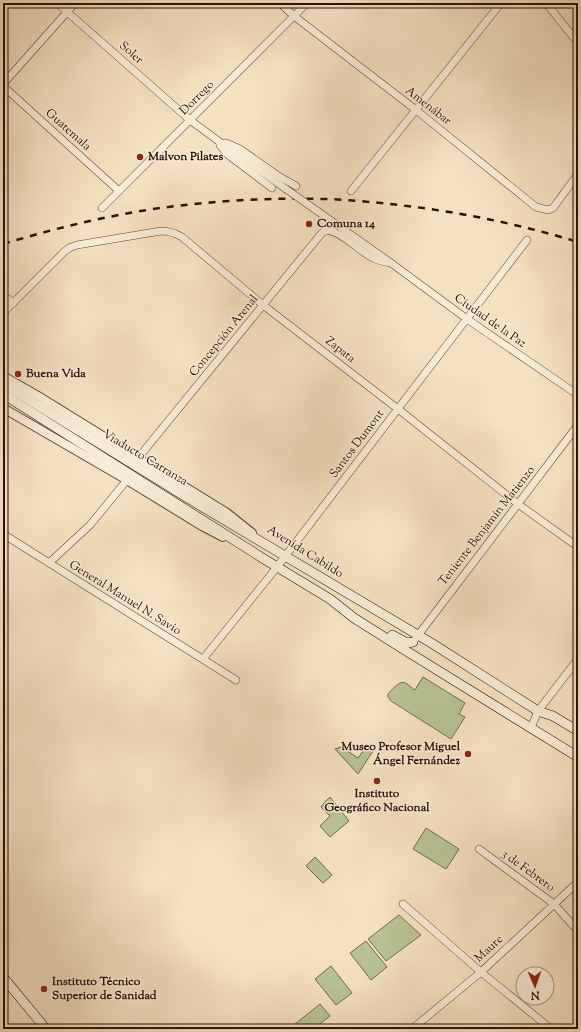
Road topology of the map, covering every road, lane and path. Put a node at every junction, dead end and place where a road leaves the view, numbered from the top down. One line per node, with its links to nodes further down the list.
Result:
1 (57, 3): 7 (street, Soler)
2 (75, 3): 7 (street)
3 (280, 3): 8 (street, Amenábar)
4 (307, 3): 8 (street, Dorrego)
5 (501, 3): 11 (street)
6 (546, 3): 9 (street)
7 (67, 12): 10 (street); 12 (street, Soler)
8 (294, 16): 11 (street, Amenábar); 12 (street, Dorrego)
9 (578, 43)
10 (3, 85): 17 (street, Guatemala)
11 (416, 110): 14 (street, Amenábar); 18 (street)
12 (190, 120): 13 (street, Ciudad de la Paz); 17 (street, Dorrego)
13 (217, 140): 15 (street, Ciudad de la Paz); 16 (street, Ciudad de la Paz); 22 (street, Ciudad de la Paz, bridge)
14 (578, 174)
15 (296, 186)
16 (272, 188)
17 (119, 191): 19 (street, Dorrego)
18 (351, 191)
19 (102, 208)
20 (328, 231): 22 (street, Ciudad de la Paz); 25 (street, Concepción Arenal)
21 (527, 240): 27 (street, Santos Dumont)
22 (391, 263): 27 (street, Ciudad de la Paz)
23 (3, 295): 24 (street)
24 (12, 303): 25 (street, Zapata); 26 (street)
25 (263, 305): 33 (street, Zapata); 35 (street, Concepción Arenal)
26 (3, 313)
27 (467, 319): 31 (street, Ciudad de la Paz); 33 (street, Santos Dumont)
28 (3, 376): 35 (street, Avenida Cabildo)
29 (3, 384): 40 (main road, Viaducto Carranza)
30 (3, 394): 42 (main road, Viaducto Carranza)
31 (578, 395)
32 (3, 408): 36 (street)
33 (398, 409): 37 (street, Zapata); 41 (street, Santos Dumont)
34 (578, 425): 37 (street, Teniente Benjamín Matienzo)
35 (138, 458): 40 (street, Avenida Cabildo)
36 (127, 480): 42 (street); 43 (street)
37 (518, 504): 39 (street, Zapata); 46 (street, Teniente Benjamín Matienzo)
38 (3, 534): 43 (street, General Manuel N. Savio)
39 (578, 547)
40 (275, 550): 41 (main road, Avenida Cabildo)
41 (285, 556): 44 (street, Santos Dumont); 46 (main road, Avenida Cabildo)
42 (266, 560): 44 (main road)
43 (49, 563): 47 (street, General Manuel N. Savio)
44 (277, 567): 45 (main road); 47 (street, Santos Dumont)
45 (330, 599): 46 (main road); 51 (main road)
46 (415, 638): 50 (main road, Avenida Cabildo)
47 (203, 659): 49 (street, General Manuel N. Savio)
48 (578, 659): 50 (street)
49 (236, 680)
50 (538, 711): 51 (street); 52 (main road, Avenida Cabildo)
51 (531, 728): 53 (main road)
52 (578, 731)
53 (578, 757)
54 (480, 849): 57 (street, 3 de Febrero)
55 (578, 882): 57 (street, Maure)
56 (403, 904): 59 (street)
57 (554, 904): 58 (street, 3 de Febrero); 59 (street, Maure)
58 (578, 931)
59 (481, 972): 62 (street, Maure); 63 (street)
60 (3, 978): 61 (main road)
61 (46, 1029)
62 (412, 1029)
63 (551, 1029)

